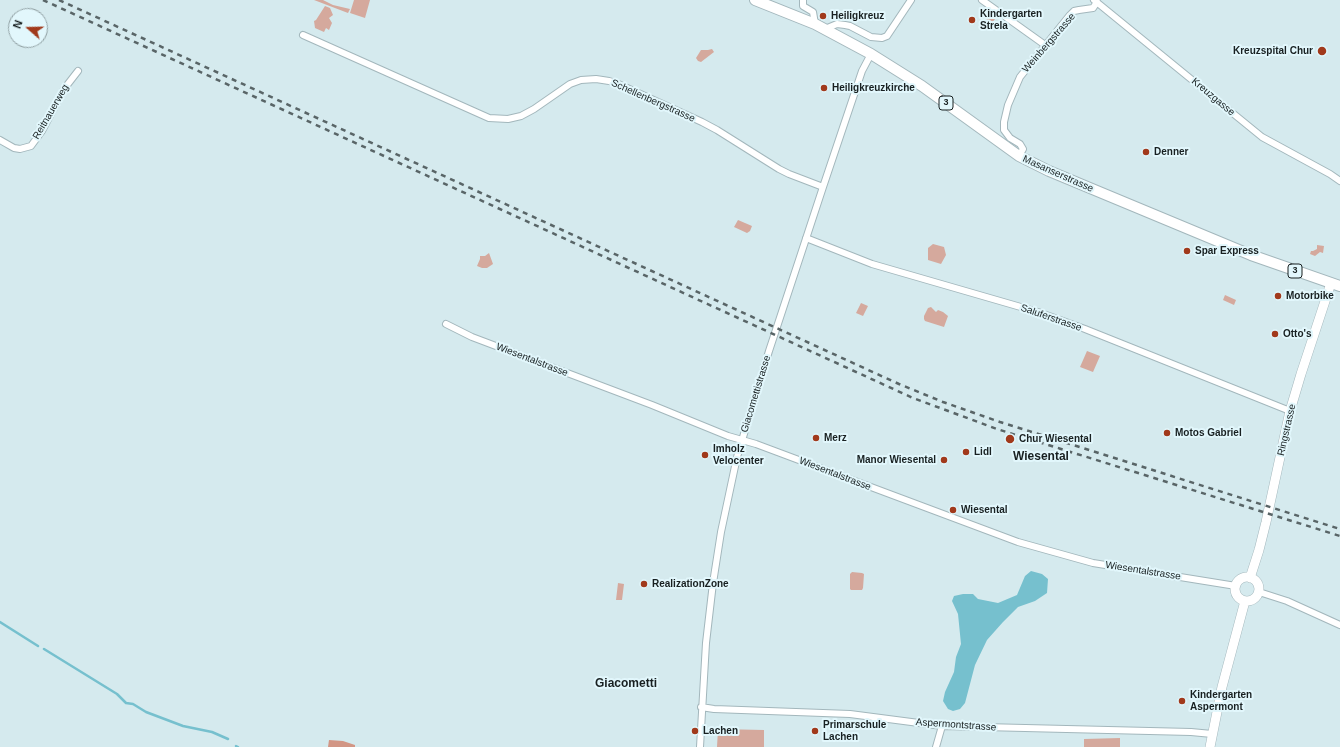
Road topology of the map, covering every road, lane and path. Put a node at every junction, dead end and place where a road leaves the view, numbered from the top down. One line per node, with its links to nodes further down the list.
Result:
1 (755, 0): 6 (main road, Masanserstrasse / 3)
2 (803, 0): 6 (street)
3 (911, 0): 7 (street)
4 (982, 0): 9 (street)
5 (1096, 1): 9 (street, Weinbergstrasse); 14 (street, Kreuzgasse)
6 (816, 24): 7 (main road, Masanserstrasse / 3)
7 (825, 29): 10 (main road, Masanserstrasse / 3)
8 (303, 35): 15 (street, Schellenbergstrasse)
9 (1045, 45): 13 (street, Weinbergstrasse)
10 (871, 54): 13 (main road, Masanserstrasse / 3); 15 (street, Giacomettistrasse)
11 (78, 71): 12 (street, Reitnauerweg)
12 (0, 140)
13 (1019, 156): 17 (main road, Masanserstrasse / 3)
14 (1340, 181)
15 (823, 187): 16 (street, Giacomettistrasse)
16 (806, 238): 19 (street, Saluferstrasse); 20 (street, Giacomettistrasse)
17 (1335, 285): 19 (main road, Ringstrasse)
18 (446, 324): 20 (street, Wiesentalstrasse)
19 (1290, 410): 21 (main road, Ringstrasse)
20 (742, 440): 22 (street, Wiesentalstrasse); 26 (street, Giacomettistrasse)
21 (1250, 578): 22 (main road); 23 (main road)
22 (1236, 586): 24 (main road)
23 (1259, 592): 24 (main road); 25 (street)
24 (1245, 601): 28 (main road)
25 (1340, 625)
26 (701, 707): 27 (street, Aspermontstrasse); 29 (street, Giacomettistrasse)
27 (942, 726): 28 (street, Aspermontstrasse); 30 (street)
28 (1212, 734): 31 (main road)
29 (700, 747)
30 (936, 747)
31 (1210, 747)

